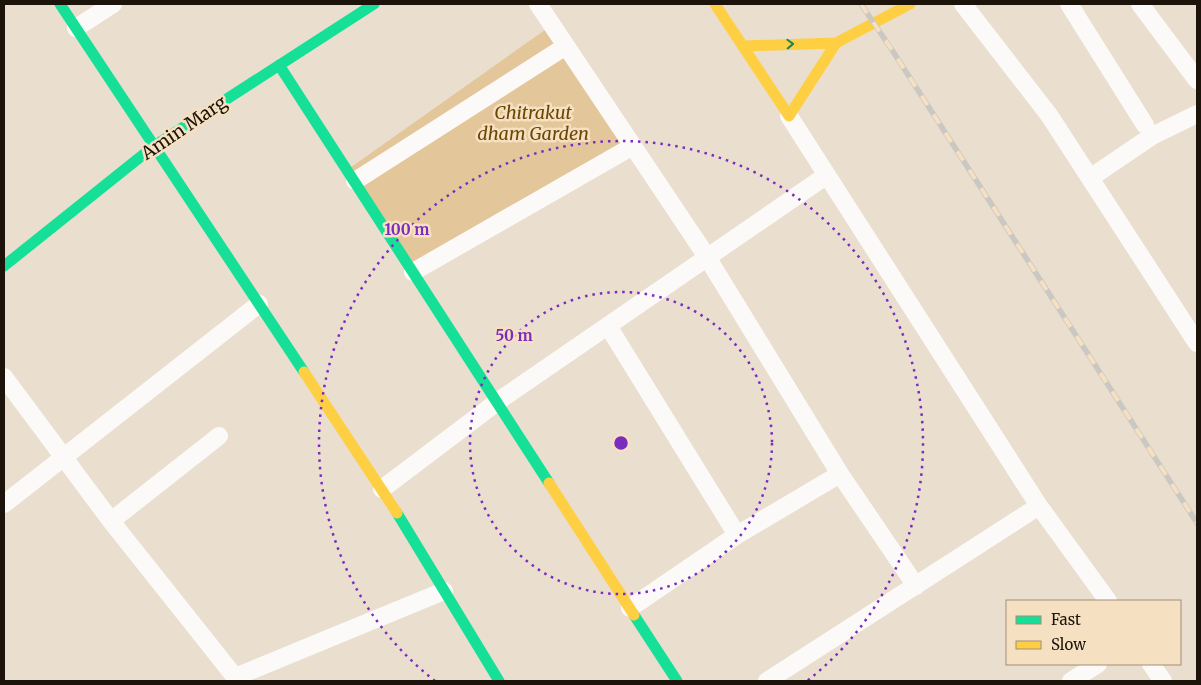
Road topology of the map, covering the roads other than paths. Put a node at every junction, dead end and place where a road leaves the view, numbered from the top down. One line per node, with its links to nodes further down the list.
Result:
1 (60, 4): 10 (street)
2 (114, 4): 10 (street)
3 (374, 4): 14 (street, Amin Marg)
4 (538, 4): 12 (street)
5 (715, 4): 13 (street)
6 (910, 4): 11 (street)
7 (963, 4): 22 (street)
8 (1069, 4): 18 (street)
9 (1140, 4): 15 (street)
10 (76, 28): 19 (street)
11 (836, 43): 13 (street, one-way to 11); 17 (street)
12 (566, 46): 20 (street); 23 (street)
13 (744, 46): 17 (street)
14 (280, 65): 19 (street, Amin Marg); 23 (street)
15 (1197, 80)
16 (1197, 114): 22 (street)
17 (790, 116): 21 (street)
18 (1145, 125)
19 (154, 146): 25 (street, Amin Marg); 27 (street)
20 (633, 146): 24 (street); 26 (street)
21 (827, 174): 24 (street); 37 (street)
22 (1090, 178): 29 (street)
23 (355, 181): 26 (street)
24 (707, 257): 28 (street); 34 (street)
25 (4, 266)
26 (413, 272): 31 (street)
27 (259, 304): 33 (street); 35 (street)
28 (608, 326): 31 (street); 39 (street)
29 (1197, 343)
30 (4, 377): 33 (street)
31 (497, 402): 35 (street); 43 (street)
32 (219, 436): 38 (street)
33 (63, 457): 36 (street); 38 (street)
34 (840, 474): 39 (street); 40 (street)
35 (382, 489): 41 (street)
36 (4, 504)
37 (1040, 506): 40 (street); 42 (street)
38 (111, 521): 46 (street)
39 (737, 535): 43 (street)
40 (916, 586): 49 (street)
41 (444, 591): 46 (street); 47 (street)
42 (1107, 600)
43 (630, 608): 48 (street)
44 (1096, 665): 50 (street)
45 (1152, 665): 51 (street)
46 (230, 679)
47 (499, 681)
48 (677, 681)
49 (768, 681)
50 (1071, 681)
51 (1163, 681)

